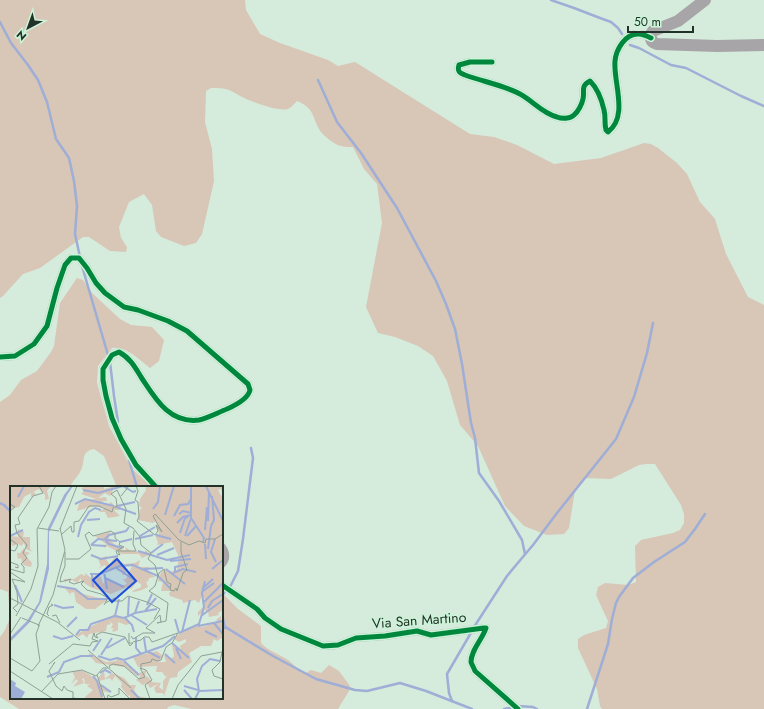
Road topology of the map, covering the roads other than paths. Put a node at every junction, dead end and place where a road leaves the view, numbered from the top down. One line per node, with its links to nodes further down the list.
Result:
1 (705, 0): 2 (street)
2 (651, 38): 3 (street); 4 (street)
3 (764, 45)
4 (492, 62)
5 (0, 357): 6 (street)
6 (155, 486)
7 (223, 549): 8 (street)
8 (223, 562)
9 (223, 585): 10 (street, Via San Martino)
10 (518, 709)

